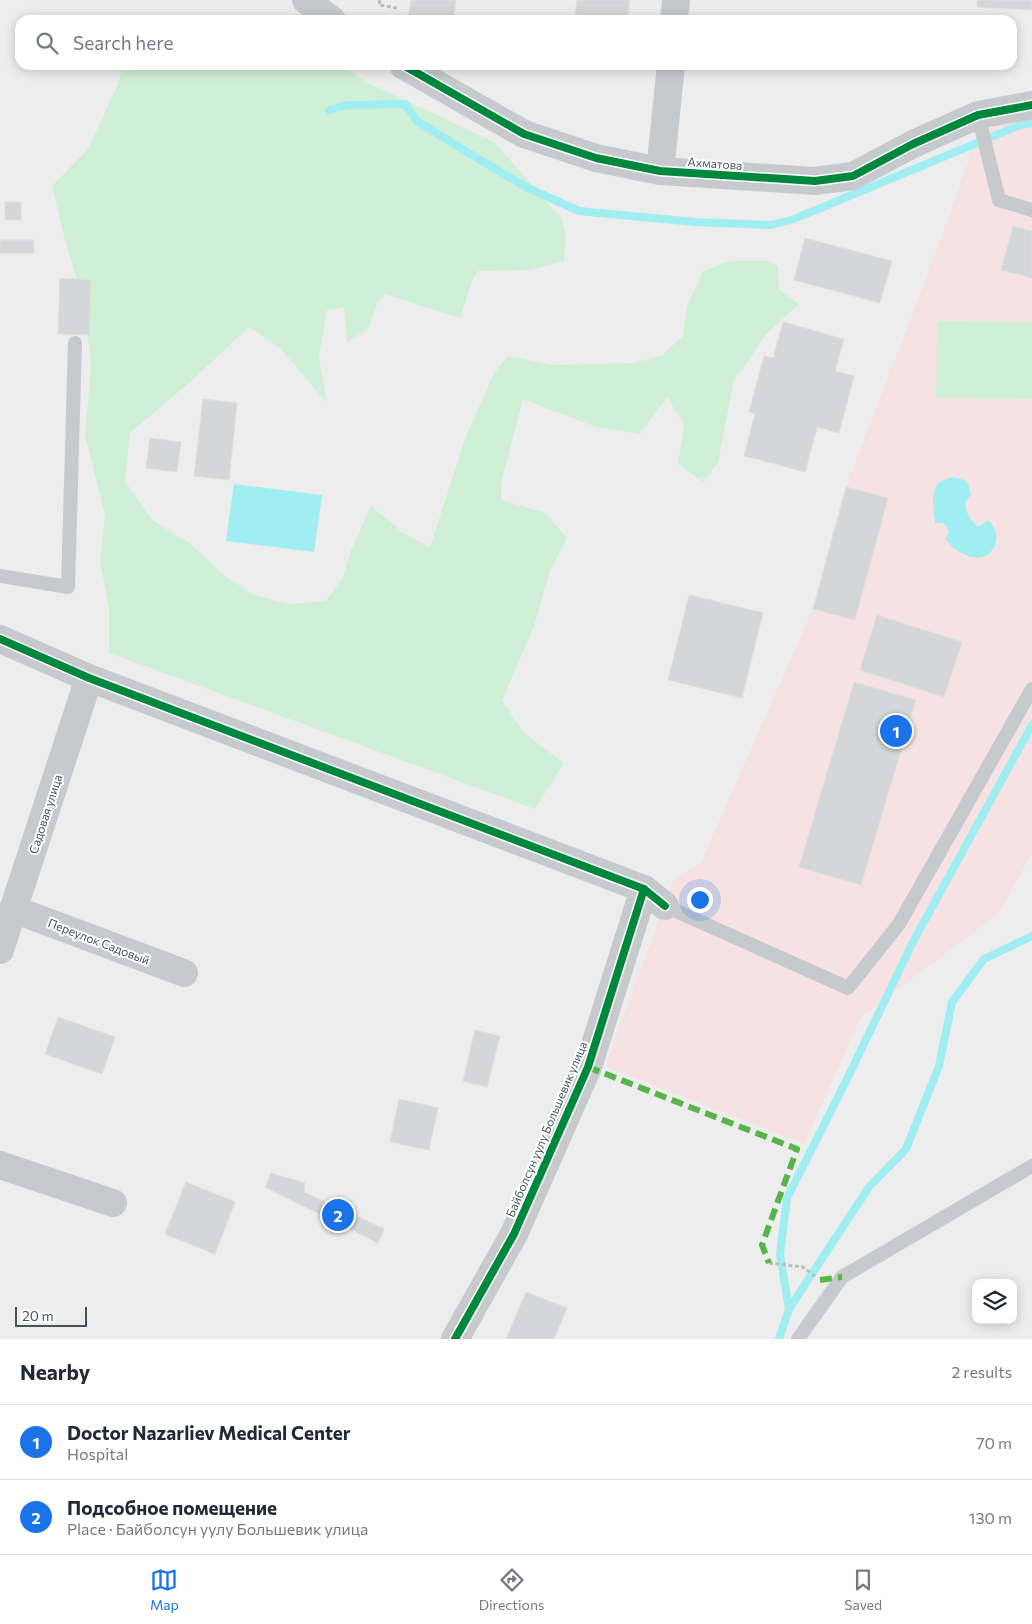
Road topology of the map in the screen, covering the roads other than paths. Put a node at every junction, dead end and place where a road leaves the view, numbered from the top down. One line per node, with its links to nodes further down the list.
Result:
1 (306, 0): 3 (street)
2 (676, 0): 4 (street)
3 (326, 15)
4 (674, 15)
5 (412, 70): 9 (street, Ахматова)
6 (670, 70): 9 (street)
7 (1032, 105): 8 (street, Ахматова)
8 (978, 115): 9 (street, Ахматова); 10 (lane)
9 (660, 170)
10 (1032, 210)
11 (75, 343): 12 (lane)
12 (0, 576)
13 (0, 639): 14 (street)
14 (89, 678): 16 (street); 18 (street, Садовая улица)
15 (1032, 689): 17 (lane)
16 (644, 889): 17 (street); 24 (street, Байболсун уулу Большевик улица)
17 (665, 906)
18 (13, 909): 19 (street, Садовая улица); 20 (street, Переулок Садовый)
19 (0, 950)
20 (184, 973)
21 (0, 1165): 23 (street)
22 (1032, 1166): 25 (lane)
23 (113, 1203)
24 (455, 1339)
25 (798, 1339)

